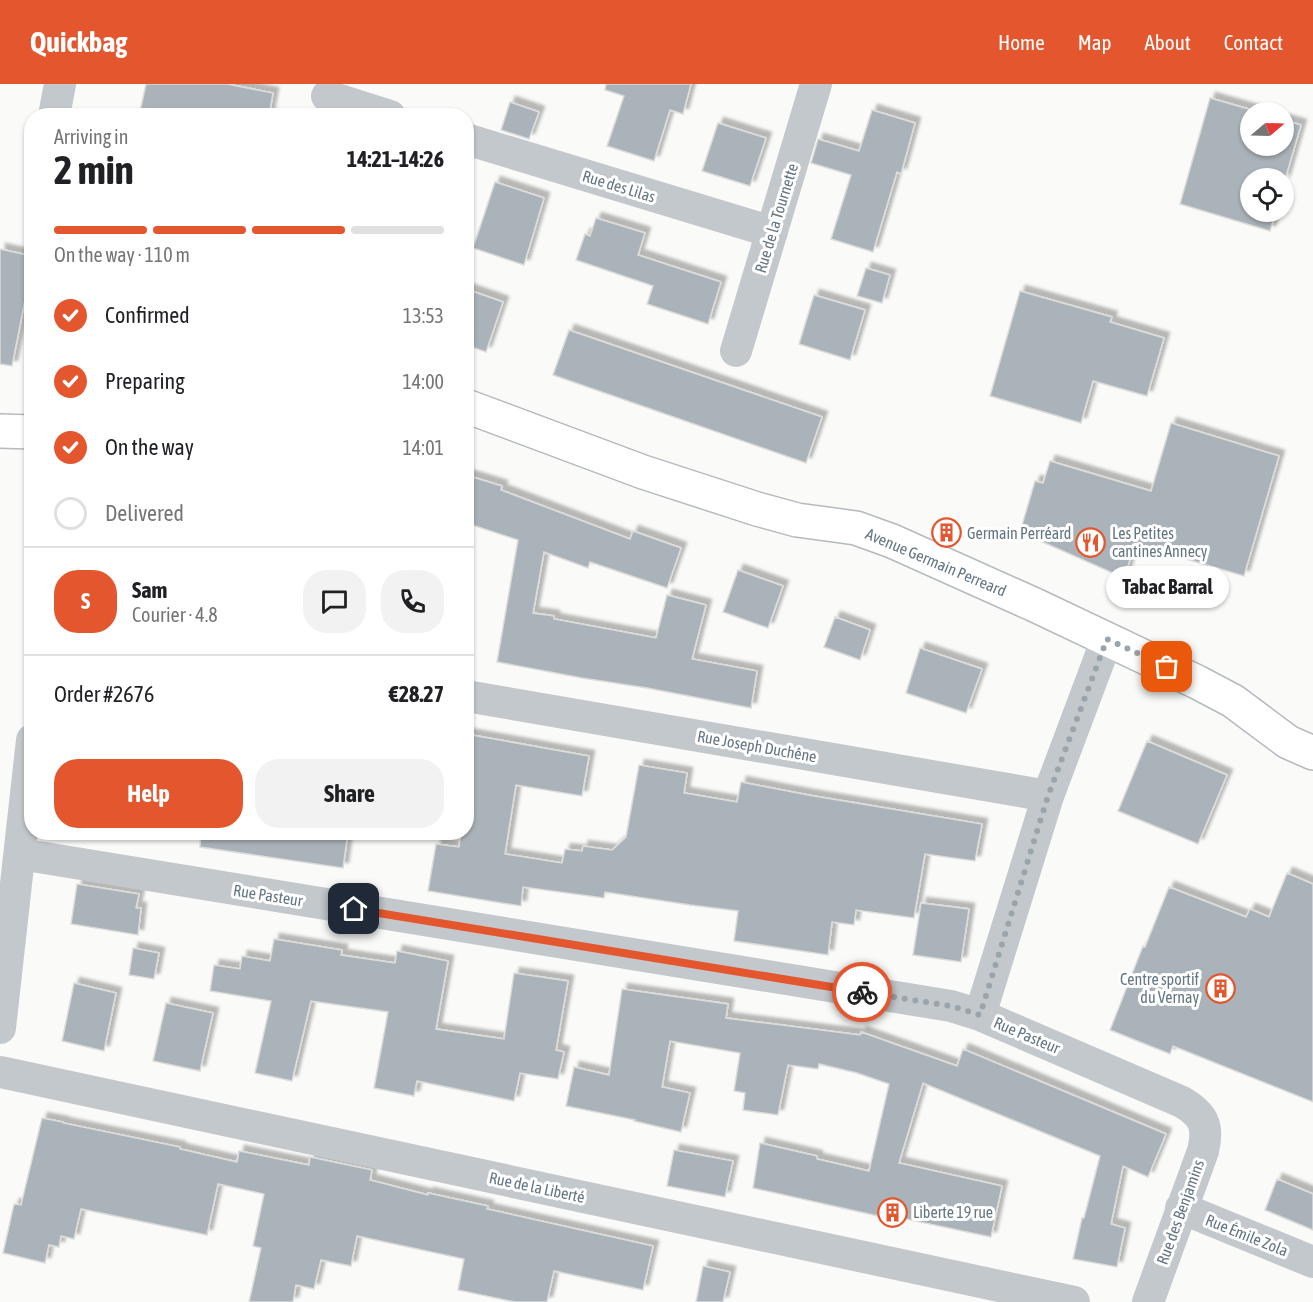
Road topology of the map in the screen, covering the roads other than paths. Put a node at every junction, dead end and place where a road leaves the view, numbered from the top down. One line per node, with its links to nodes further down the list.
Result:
1 (61, 84): 4 (street); 5 (street)
2 (816, 84): 8 (street, Rue de la Tournette)
3 (326, 98): 6 (street)
4 (56, 108)
5 (66, 108)
6 (362, 108)
7 (474, 141): 8 (street, Rue des Lilas)
8 (772, 232): 9 (street, Rue de la Tournette)
9 (736, 351)
10 (474, 409): 13 (main road, Avenue Germain Perreard)
11 (0, 432): 12 (main road)
12 (24, 432)
13 (1107, 639): 15 (main road, Avenue Germain Perreard); 16 (street)
14 (474, 697): 16 (street, Rue Joseph Duchêne)
15 (1313, 753)
16 (1048, 796): 19 (street)
17 (24, 816): 18 (street)
18 (20, 854): 19 (street, Rue Pasteur); 20 (street)
19 (980, 1015): 22 (street, Rue Pasteur)
20 (0, 1028)
21 (0, 1072): 25 (street, Rue de la Liberté)
22 (1203, 1121): 23 (street, Rue des Benjamins)
23 (1181, 1208): 24 (street, Rue Émile Zola); 26 (street, Rue des Benjamins)
24 (1313, 1262)
25 (1074, 1302)
26 (1148, 1302)

